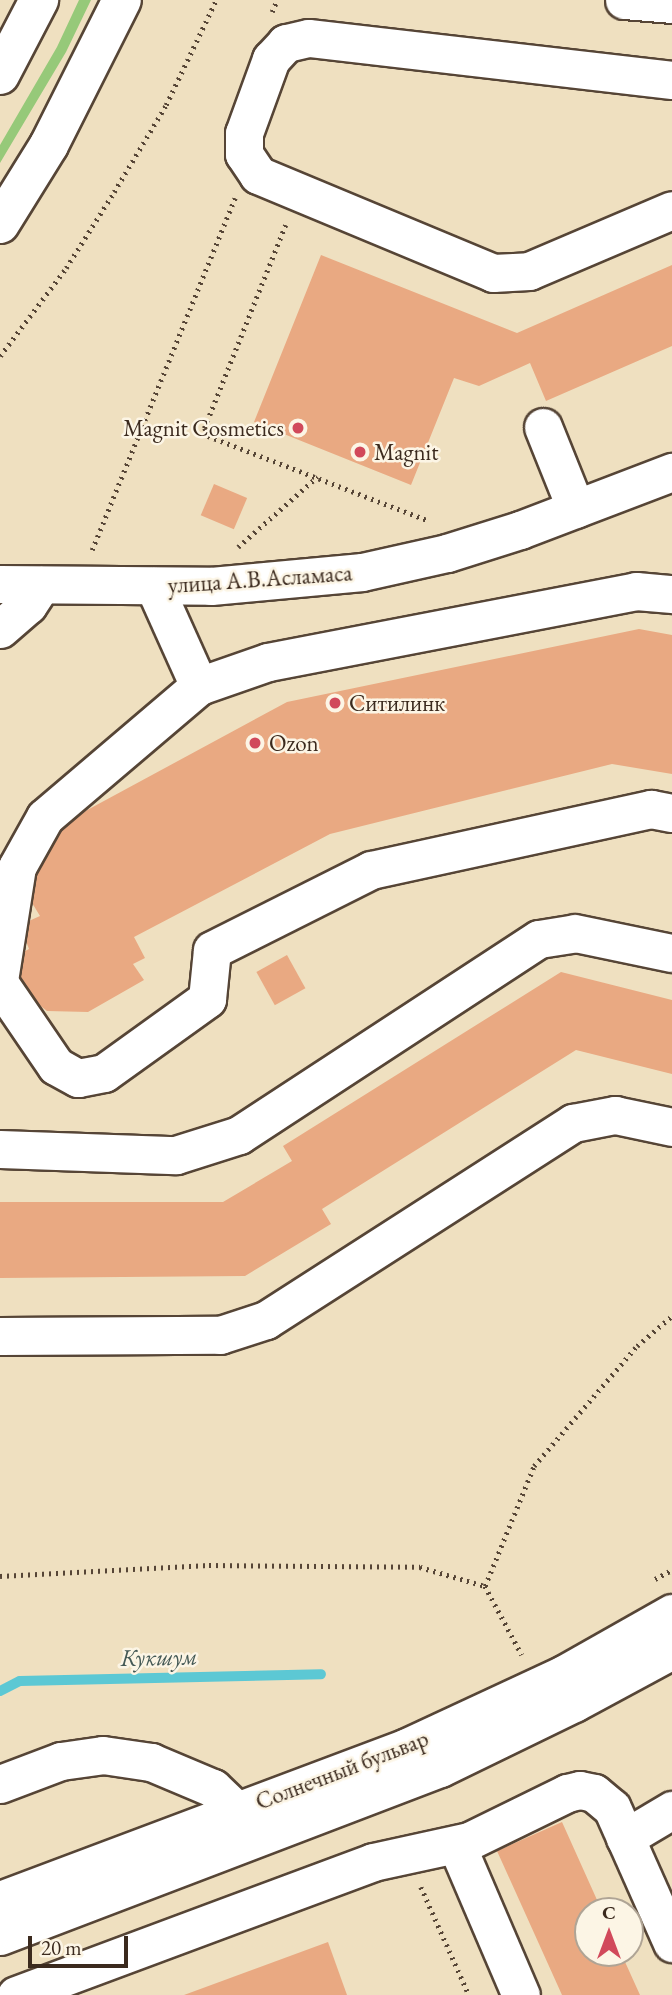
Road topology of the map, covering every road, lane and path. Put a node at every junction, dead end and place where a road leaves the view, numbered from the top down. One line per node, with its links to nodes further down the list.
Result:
1 (39, 0): 6 (main road)
2 (122, 0): 11 (main road)
3 (216, 0): 12 (path)
4 (624, 0): 5 (street)
5 (672, 4)
6 (0, 75)
7 (672, 80): 8 (street)
8 (258, 175): 9 (street); 19 (path)
9 (300, 192): 10 (street); 15 (path)
10 (672, 210)
11 (0, 224)
12 (0, 356)
13 (543, 427): 16 (street)
14 (672, 472): 16 (street, улица А.В.Асламаса)
15 (317, 478): 17 (path); 18 (path)
16 (576, 509): 22 (street, улица А.В.Асламаса)
17 (439, 525)
18 (237, 548)
19 (89, 558)
20 (0, 584): 21 (street, улица А.В.Асламаса)
21 (41, 585): 22 (street, улица А.В.Асламаса); 24 (street)
22 (154, 586): 25 (street)
23 (672, 594): 25 (street)
24 (0, 629)
25 (199, 686): 28 (street)
26 (672, 813): 29 (street)
27 (672, 953): 31 (street)
28 (0, 974)
29 (0, 984)
30 (672, 1128): 33 (street)
31 (0, 1149)
32 (672, 1316): 35 (path)
33 (0, 1336)
34 (0, 1576): 35 (path)
35 (485, 1586): 38 (path)
36 (672, 1613): 41 (street, Солнечный бульвар)
37 (672, 1650): 41 (street, Солнечный бульвар)
38 (523, 1656)
39 (0, 1784): 41 (street)
40 (672, 1810): 42 (street)
41 (244, 1826): 45 (street, Солнечный бульвар); 46 (street, Солнечный бульвар)
42 (625, 1838): 43 (street); 47 (street)
43 (457, 1846): 44 (street); 50 (street)
44 (407, 1854): 48 (street); 49 (path)
45 (0, 1900)
46 (0, 1936)
47 (672, 1943)
48 (39, 1991)
49 (469, 1995)
50 (521, 1995)

